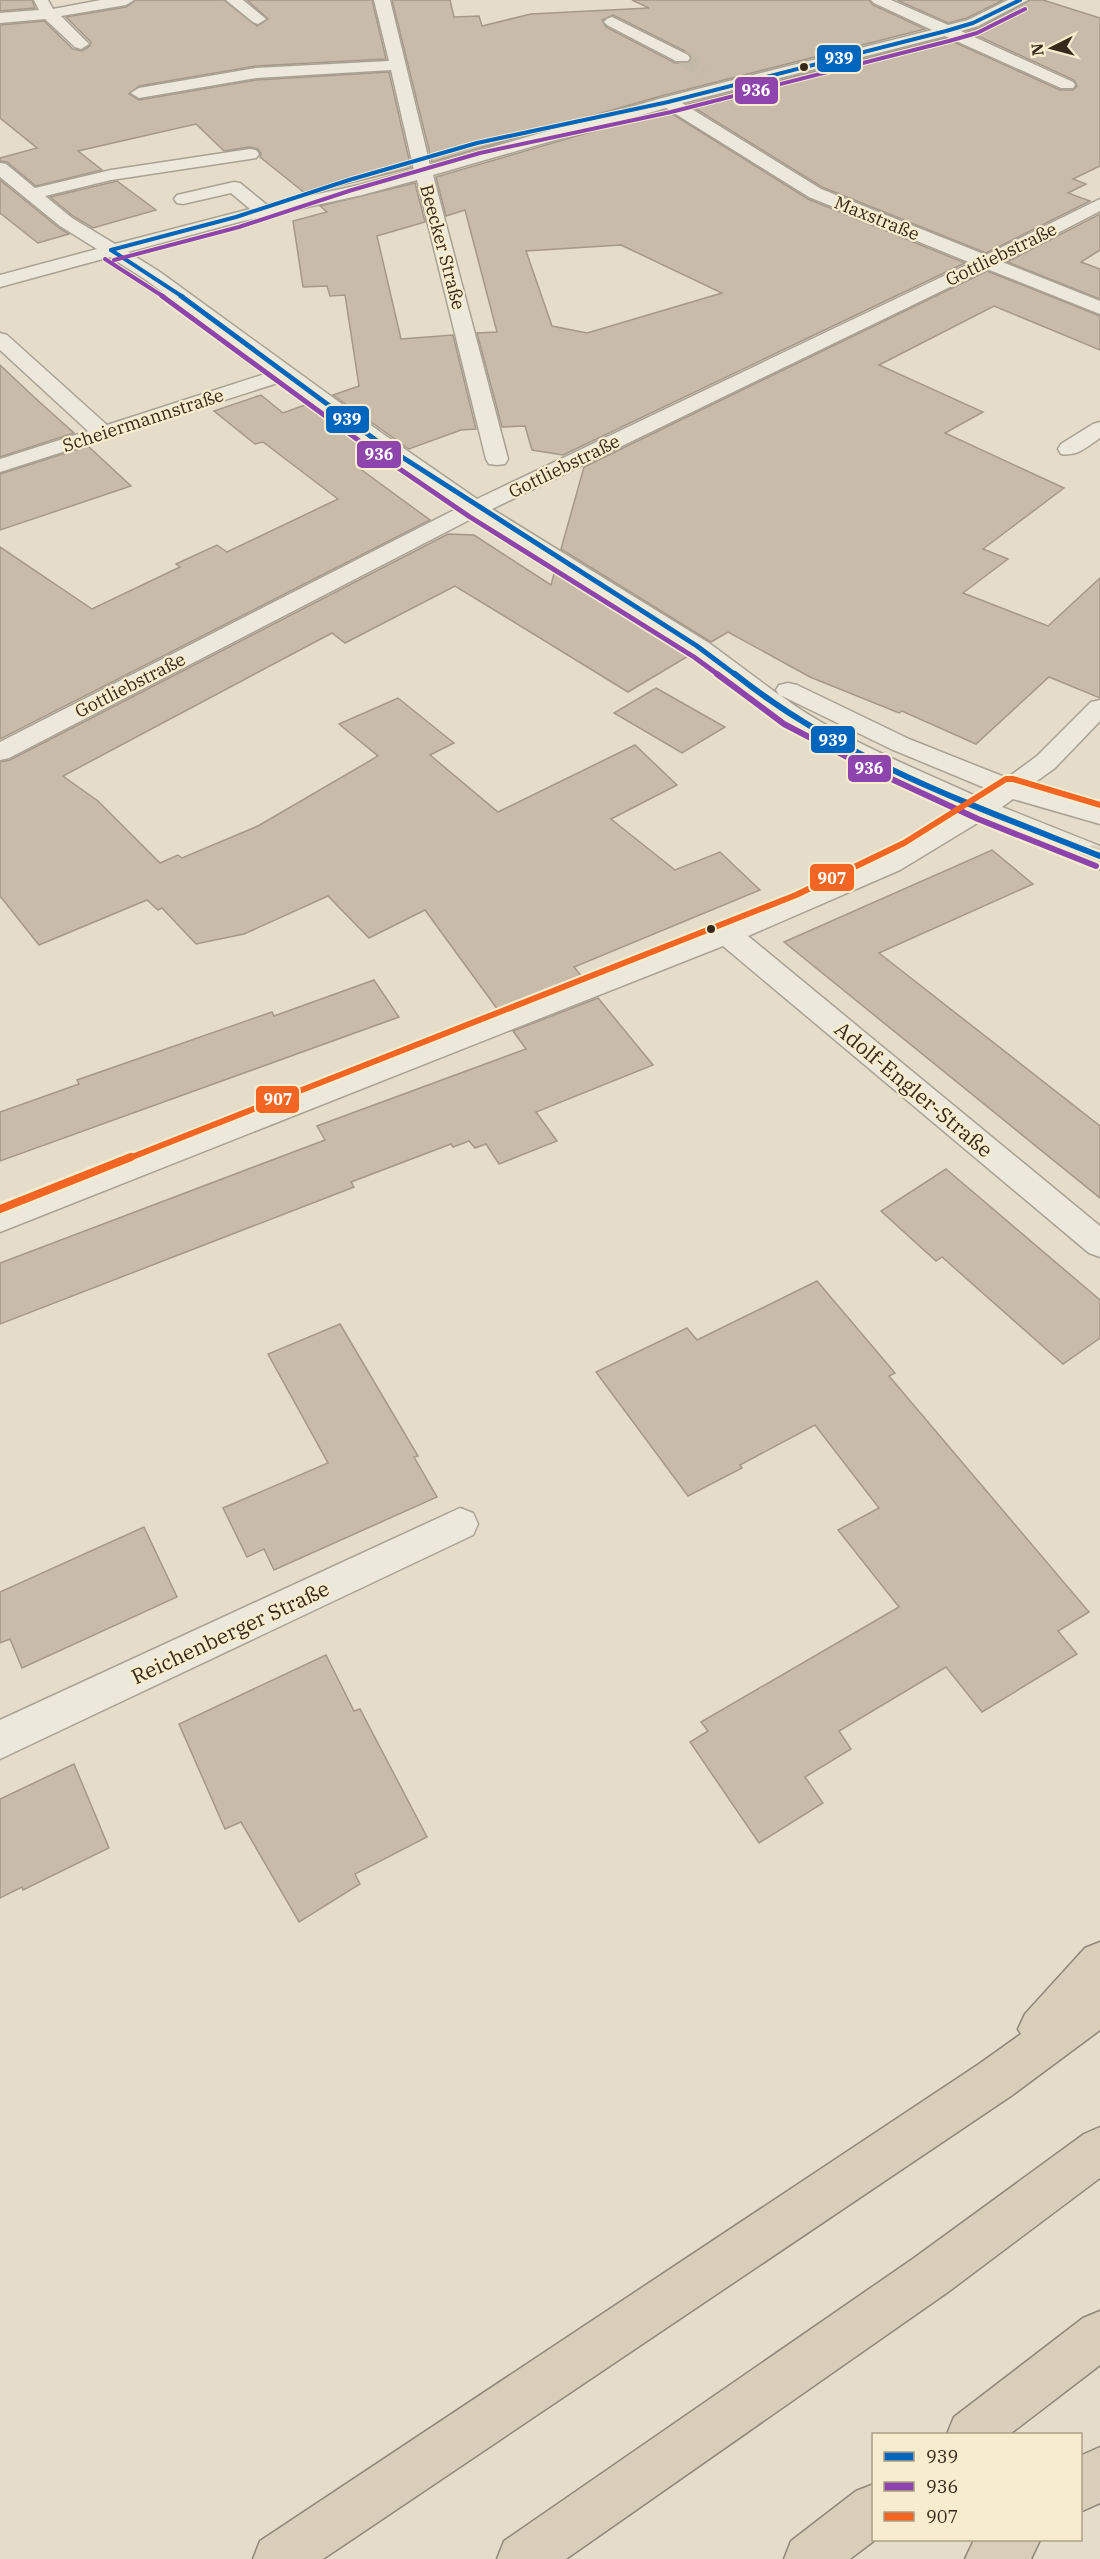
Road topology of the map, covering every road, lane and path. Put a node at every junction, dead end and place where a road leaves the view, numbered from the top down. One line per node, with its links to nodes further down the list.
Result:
1 (40, 0): 7 (street)
2 (126, 0): 7 (street)
3 (234, 0): 9 (street)
4 (382, 0): 14 (street, Beecker Straße)
5 (879, 0): 11 (street)
6 (1020, 0): 11 (street)
7 (49, 14): 8 (street); 12 (street)
8 (0, 18)
9 (258, 19)
10 (612, 22): 13 (street)
11 (946, 31): 16 (street); 17 (street)
12 (81, 44)
13 (682, 58)
14 (398, 65): 18 (street); 21 (street, Beecker Straße)
15 (714, 75): 17 (street)
16 (1067, 85)
17 (731, 86): 19 (street)
18 (140, 93)
19 (668, 102): 21 (street); 29 (street, Maxstraße)
20 (250, 154): 23 (street)
21 (421, 166): 26 (street); 27 (street); 37 (street, Beecker Straße)
22 (0, 168): 23 (street)
23 (32, 194): 28 (street)
24 (183, 199): 26 (street)
25 (1100, 204): 29 (street, Gottliebstraße)
26 (261, 209): 27 (street)
27 (237, 217): 28 (street)
28 (111, 250): 30 (street); 33 (street)
29 (985, 263): 31 (street, Maxstraße); 39 (street, Gottliebstraße)
30 (0, 281)
31 (1100, 308)
32 (0, 339): 35 (street)
33 (286, 374): 35 (street, Scheiermannstraße); 39 (street)
34 (1100, 428): 36 (street)
35 (102, 432): 38 (street, Scheiermannstraße)
36 (1069, 449)
37 (497, 459)
38 (0, 466)
39 (476, 508): 40 (street); 42 (street, Gottliebstraße)
40 (700, 648): 43 (street); 44 (street)
41 (1100, 707): 43 (street)
42 (0, 752)
43 (1010, 789): 44 (street); 45 (street)
44 (982, 810): 46 (street); 47 (street)
45 (1100, 816)
46 (1098, 856)
47 (727, 934): 48 (street); 49 (street, Adolf-Engler-Straße)
48 (0, 1220)
49 (1100, 1244)
50 (460, 1524): 51 (street, Reichenberger Straße)
51 (0, 1740)
52 (1100, 1963): 54 (highway)
53 (1100, 2003): 54 (highway)
54 (995, 2080): 62 (highway)
55 (1100, 2150): 63 (highway)
56 (1100, 2335): 57 (highway)
57 (972, 2433)
58 (1100, 2472): 59 (highway)
59 (1082, 2486)
60 (872, 2510): 64 (highway)
61 (1014, 2541): 65 (highway)
62 (278, 2559)
63 (522, 2559)
64 (809, 2559)
65 (990, 2559)

